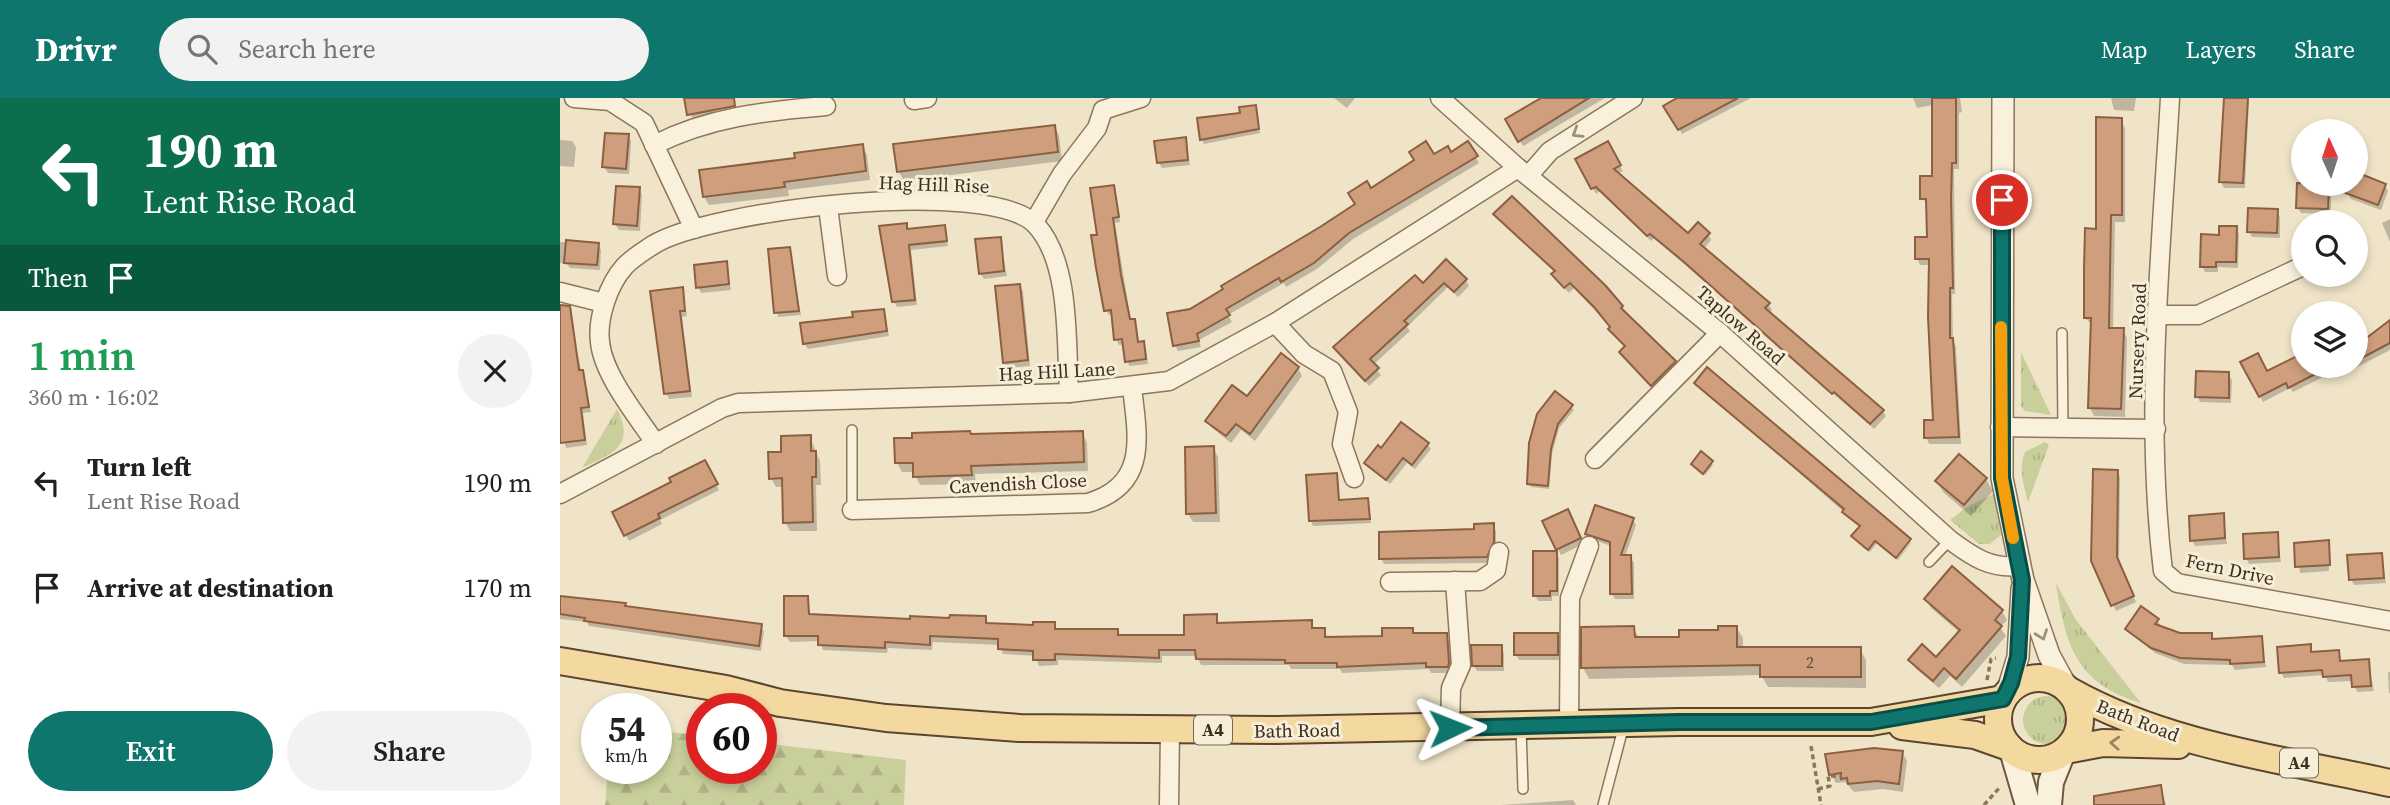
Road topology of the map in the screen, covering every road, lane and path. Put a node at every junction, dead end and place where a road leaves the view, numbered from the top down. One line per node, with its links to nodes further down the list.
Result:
1 (574, 98): 10 (street)
2 (1141, 98): 7 (street)
3 (1440, 98): 11 (street, Taplow Road)
4 (1633, 98): 11 (street, Hag Hill Lane, one-way to 11)
5 (2003, 98): 25 (street)
6 (2170, 98): 19 (street, Nursery Road)
7 (1099, 104): 13 (street)
8 (759, 105): 9 (street); 10 (street)
9 (826, 106)
10 (654, 145): 14 (street)
11 (1523, 172): 20 (street, Hag Hill Lane); 21 (street, Taplow Road)
12 (828, 207): 13 (street, Hag Hill Rise); 14 (street, Hag Hill Rise); 16 (street)
13 (1034, 222): 24 (street)
14 (694, 229): 18 (street, Hag Hill Rise)
15 (2291, 272): 19 (street)
16 (837, 276)
17 (560, 292): 18 (street)
18 (604, 303): 29 (street, Hag Hill Rise)
19 (2158, 315): 27 (street, Nursery Road)
20 (1275, 323): 23 (street, Hag Hill Lane); 31 (street)
21 (1720, 333): 30 (street); 34 (street, Taplow Road)
22 (2062, 333): 26 (lane)
23 (1132, 388): 24 (street, Hag Hill Lane); 33 (street, Cavendish Close)
24 (1069, 394): 29 (street, Hag Hill Lane)
25 (2000, 427): 26 (street); 38 (street)
26 (2063, 428): 27 (street)
27 (2156, 429): 41 (street, Fern Drive)
28 (852, 430): 33 (lane)
29 (656, 444): 32 (street, Hag Hill Lane)
30 (1595, 460)
31 (1354, 478)
32 (560, 494)
33 (852, 510)
34 (1950, 540): 37 (lane); 38 (street, Taplow Road)
35 (1589, 546): 47 (street)
36 (1499, 552): 39 (street)
37 (1929, 562)
38 (2021, 573): 43 (street, one-way to 43); 44 (street)
39 (1455, 581): 40 (street); 49 (street)
40 (1391, 582)
41 (2390, 621)
42 (560, 662): 50 (main road, Bath Road / A4)
43 (2068, 689): 44 (main road); 52 (main road, Bath Road / A4); 54 (main road)
44 (2005, 696): 45 (main road, Bath Road / A4); 53 (main road)
45 (1871, 722): 46 (main road, Bath Road / A4); 53 (main road, Bath Road / A4)
46 (1625, 723): 47 (main road, Bath Road / A4); 61 (lane)
47 (1569, 724): 48 (main road, Bath Road / A4)
48 (1521, 726): 49 (main road, Bath Road / A4); 58 (lane)
49 (1450, 728): 50 (main road, Bath Road / A4)
50 (1170, 730): 60 (street)
51 (1815, 741): 59 (path)
52 (2208, 745): 54 (main road, Bath Road / A4, one-way to 54); 57 (main road, Bath Road / A4)
53 (2011, 748): 54 (main road); 64 (main road)
54 (2065, 751): 65 (main road)
55 (1841, 776): 59 (path)
56 (2007, 779): 63 (path)
57 (2390, 783)
58 (1523, 789)
59 (1818, 789): 62 (path)
60 (1169, 805)
61 (1602, 805)
62 (1821, 805)
63 (1984, 805)
64 (2028, 805)
65 (2049, 805)

